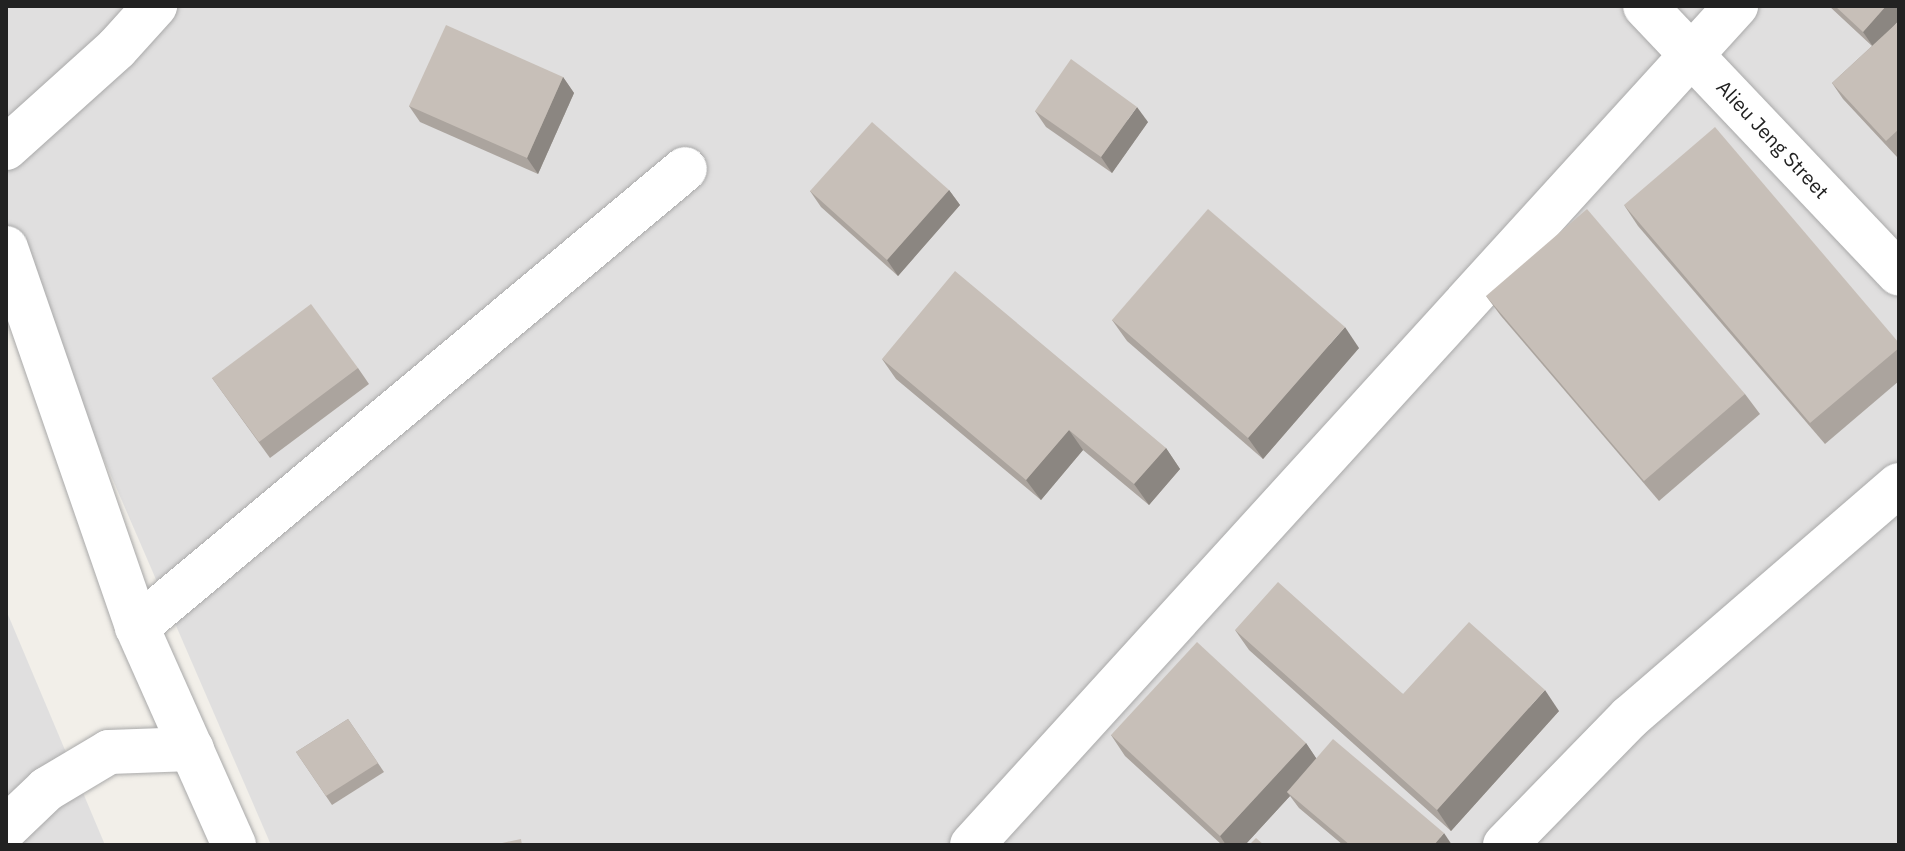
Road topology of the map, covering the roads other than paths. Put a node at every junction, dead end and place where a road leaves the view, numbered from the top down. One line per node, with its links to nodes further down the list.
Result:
1 (155, 6): 5 (street)
2 (1645, 6): 4 (street, Alieu Jeng Street)
3 (1736, 6): 4 (street)
4 (1693, 54): 8 (street, Alieu Jeng Street); 14 (street)
5 (6, 148)
6 (685, 169): 10 (street)
7 (6, 248): 10 (street)
8 (1899, 274)
9 (1899, 485): 15 (street)
10 (137, 627): 11 (street)
11 (192, 749): 12 (street); 13 (street)
12 (6, 828)
13 (234, 845)
14 (972, 845)
15 (1505, 845)

